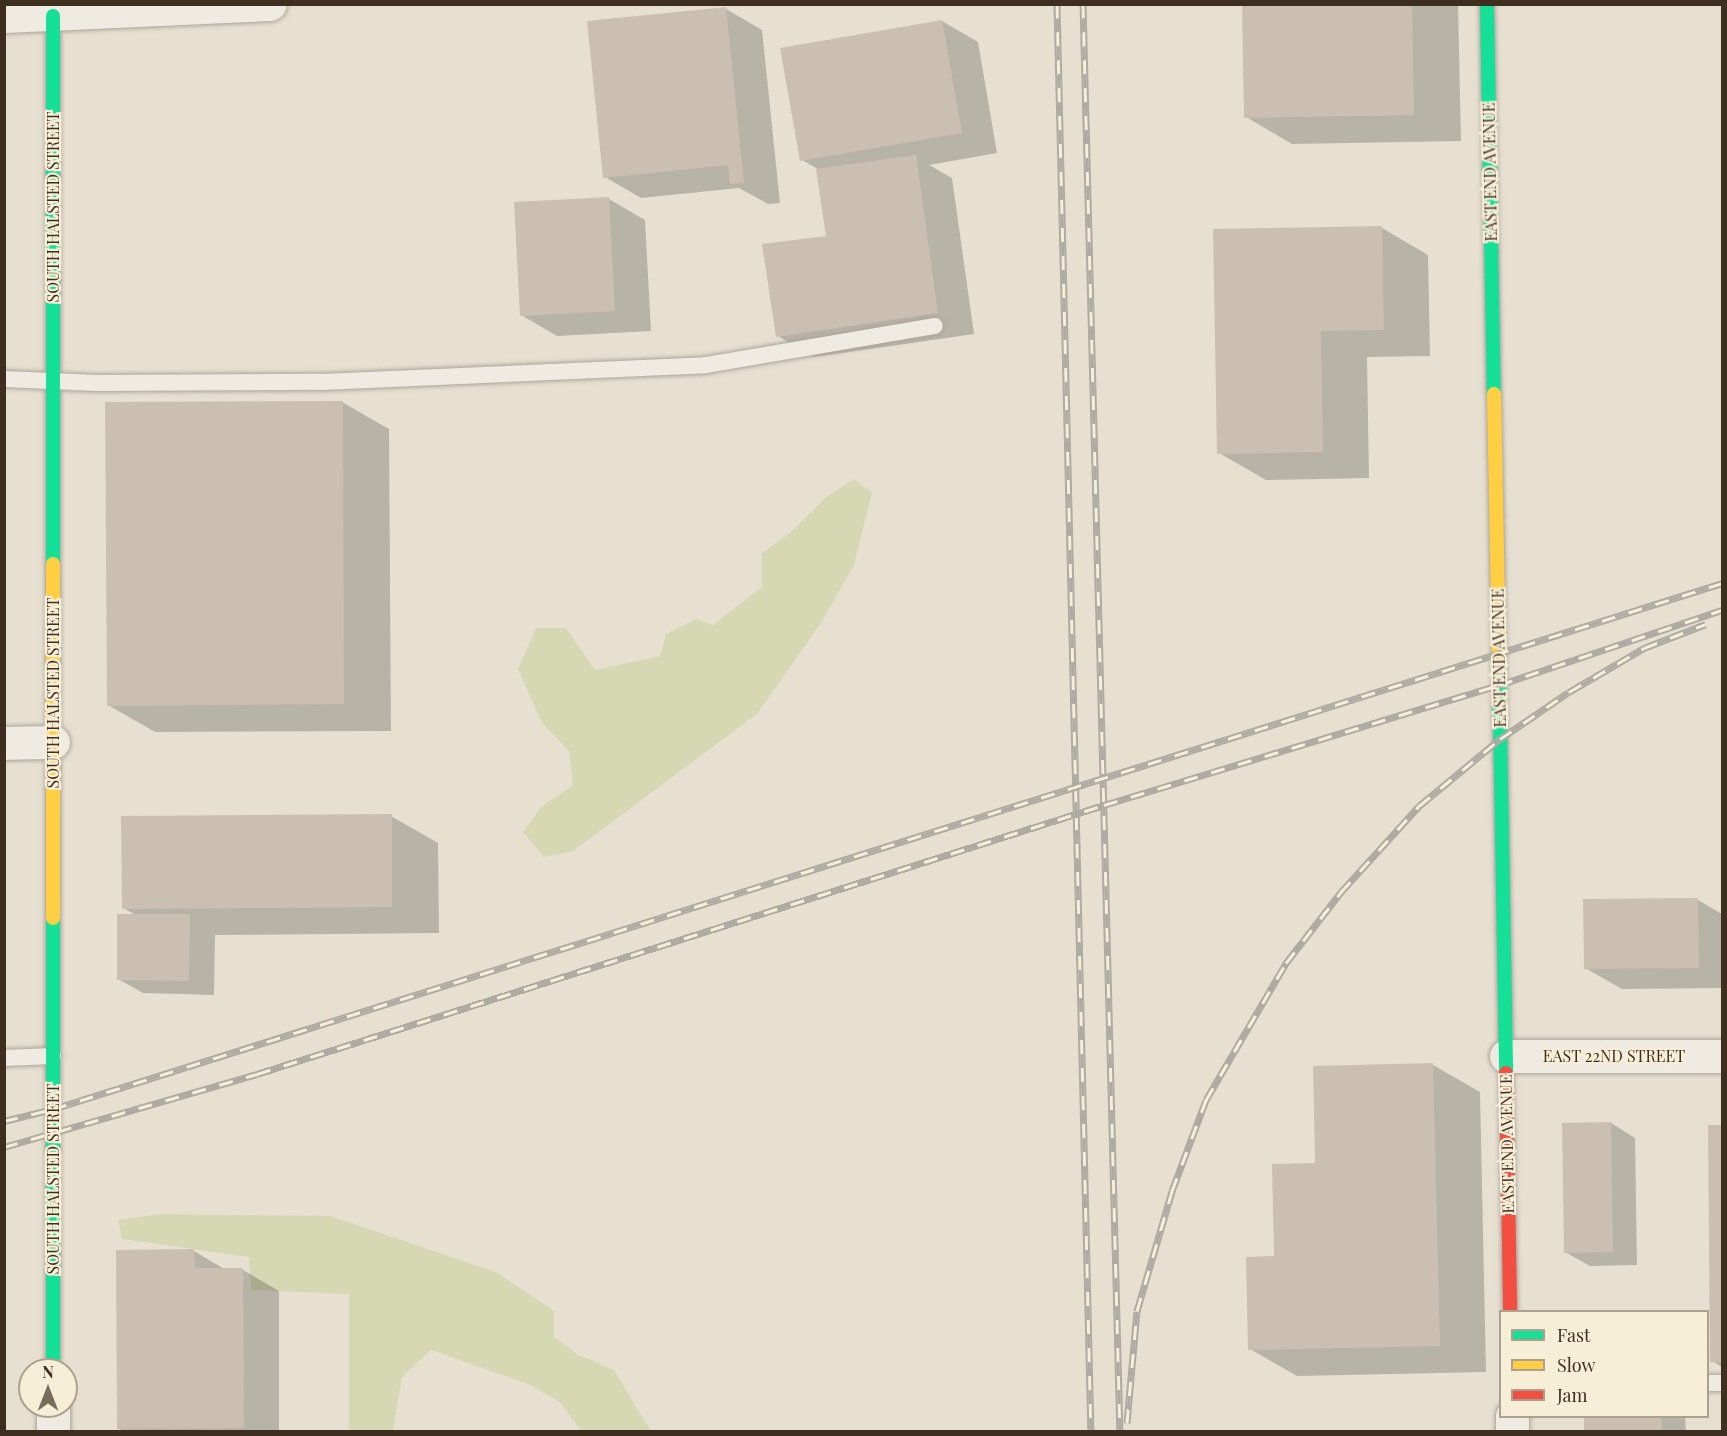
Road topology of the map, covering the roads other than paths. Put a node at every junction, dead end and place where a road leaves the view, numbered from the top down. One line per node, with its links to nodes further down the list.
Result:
1 (270, 4): 4 (street)
2 (1487, 4): 11 (street, EAST END AVENUE)
3 (4, 16): 4 (street)
4 (53, 16): 7 (street, SOUTH HALSTED STREET)
5 (936, 326): 7 (lane)
6 (4, 380): 7 (lane)
7 (53, 380): 8 (street, SOUTH HALSTED STREET)
8 (53, 742): 9 (street); 10 (street, SOUTH HALSTED STREET)
9 (4, 743)
10 (53, 1056): 13 (lane); 15 (street, SOUTH HALSTED STREET)
11 (1506, 1056): 12 (street, EAST 22ND STREET); 14 (street, EAST END AVENUE)
12 (1722, 1056)
13 (4, 1058)
14 (1510, 1310)
15 (53, 1358)

